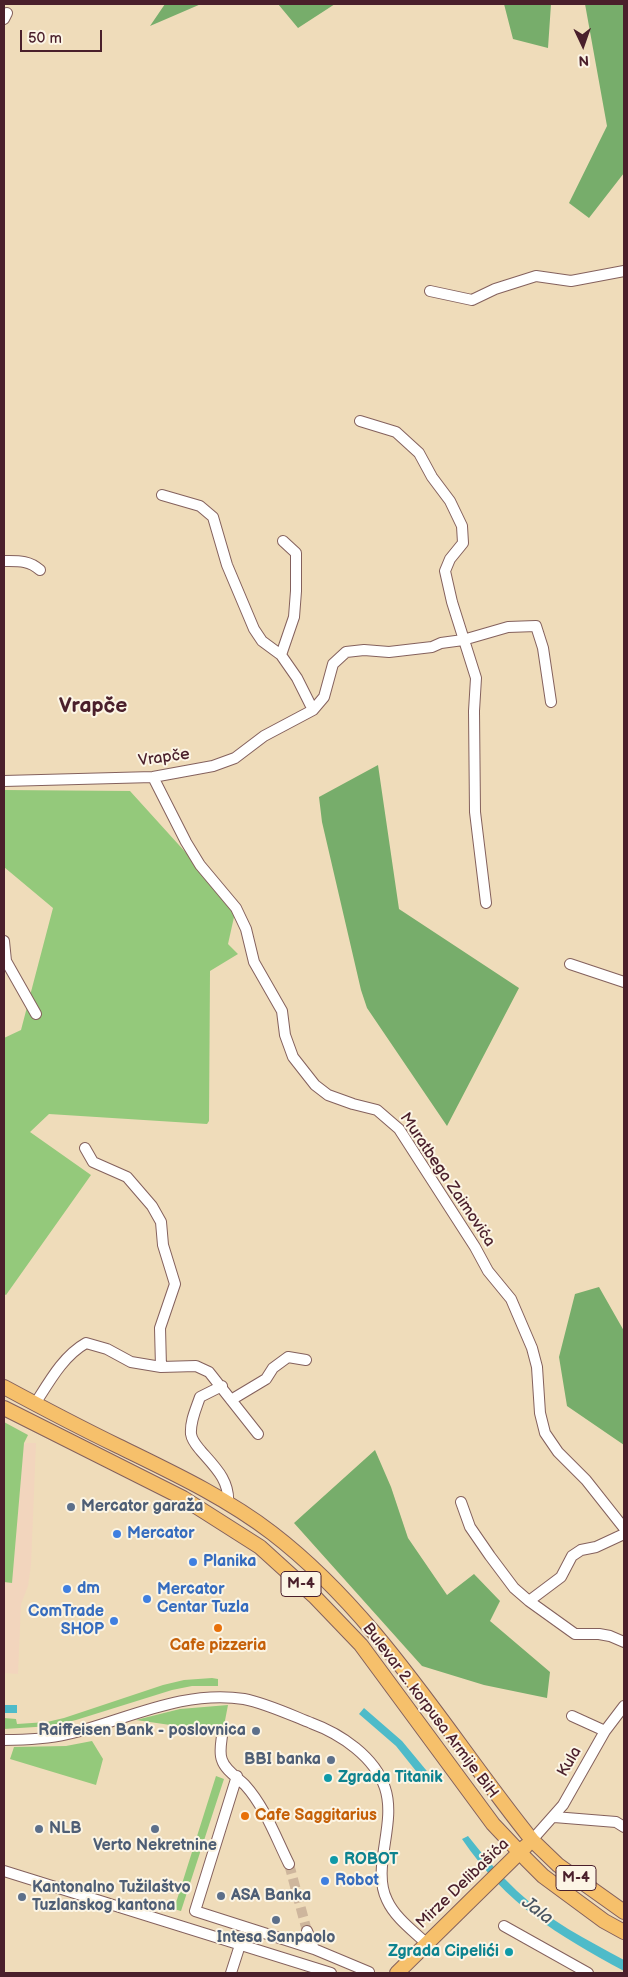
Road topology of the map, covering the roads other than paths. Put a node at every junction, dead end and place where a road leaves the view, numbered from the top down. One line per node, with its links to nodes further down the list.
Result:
1 (624, 271): 2 (street)
2 (430, 291)
3 (360, 421): 8 (street)
4 (162, 495): 9 (street)
5 (283, 541): 9 (street)
6 (4, 561): 7 (street)
7 (40, 570)
8 (464, 640): 10 (street, Vrapče); 11 (street, Vrapče); 14 (street)
9 (281, 655): 11 (street)
10 (551, 702)
11 (313, 710): 12 (street, Vrapče)
12 (153, 777): 13 (street, Vrapče); 30 (street, Muratbega Zaimovića)
13 (4, 781)
14 (486, 903)
15 (4, 941): 18 (street)
16 (570, 964): 17 (street)
17 (624, 982)
18 (36, 1014)
19 (85, 1148): 21 (street)
20 (306, 1360): 24 (street)
21 (161, 1367): 22 (street); 25 (street)
22 (222, 1386): 24 (street); 29 (street)
23 (4, 1387): 25 (main road, Bulevar 2. korpusa Armije BiH / M-4)
24 (231, 1400): 27 (street)
25 (35, 1404): 29 (main road, Bulevar 2. korpusa Armije BiH / M-4)
26 (4, 1408): 43 (main road, Bulevar 2. korpusa Armije BiH / M-4)
27 (258, 1434)
28 (461, 1502): 32 (street)
29 (228, 1504): 42 (main road, Bulevar 2. korpusa Armije BiH / M-4)
30 (624, 1528)
31 (624, 1534): 32 (street)
32 (529, 1601): 33 (street)
33 (624, 1642)
34 (624, 1706): 36 (street, Kula)
35 (572, 1716): 36 (street)
36 (605, 1731): 40 (street, Kula)
37 (222, 1736): 39 (street)
38 (4, 1740): 51 (street)
39 (237, 1776): 44 (street); 52 (street)
40 (554, 1817): 41 (street); 42 (street, Kula)
41 (624, 1826)
42 (537, 1839): 43 (main road, Mirze Delibašića); 46 (main road, M-4)
43 (523, 1856): 49 (main road, M-4); 51 (main road, Mirze Delibašića)
44 (289, 1864)
45 (4, 1872): 50 (street)
46 (624, 1912)
47 (504, 1926): 57 (street)
48 (307, 1931): 52 (street)
49 (624, 1932)
50 (240, 1945): 54 (street); 55 (street)
51 (430, 1947): 56 (main road, Mirze Delibašića)
52 (314, 1949): 53 (street)
53 (369, 1972)
54 (231, 1973)
55 (331, 1973)
56 (405, 1973)
57 (588, 1973)

